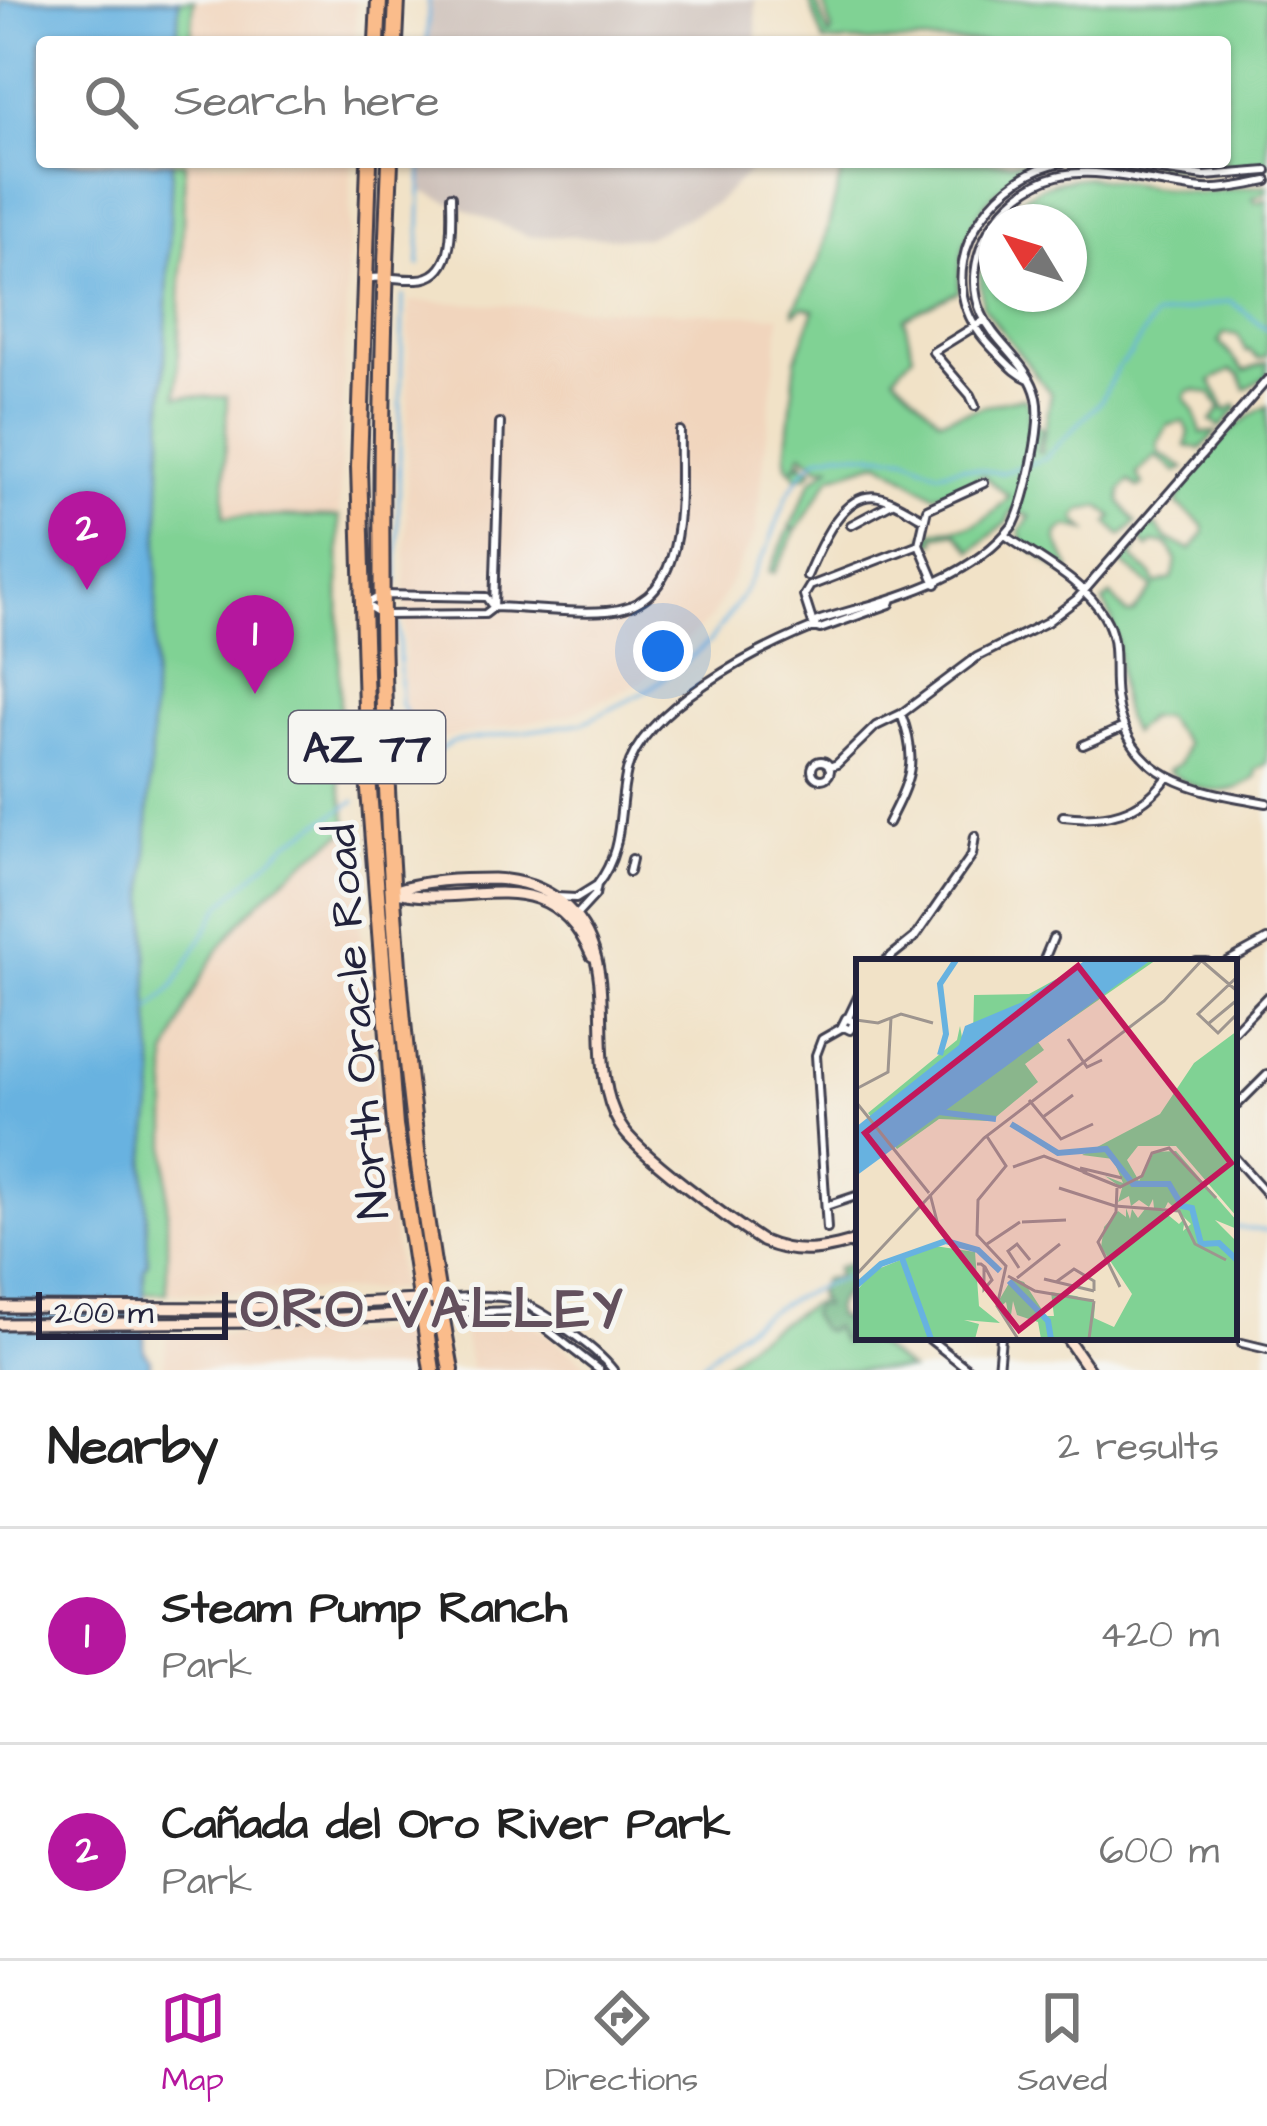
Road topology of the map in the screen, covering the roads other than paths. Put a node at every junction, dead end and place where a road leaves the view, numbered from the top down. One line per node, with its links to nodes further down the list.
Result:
1 (380, 0): 3 (highway)
2 (397, 0): 4 (highway)
3 (377, 36)
4 (395, 36)
5 (369, 168): 12 (highway, North Oracle Road / AZ 77)
6 (390, 168): 13 (highway, North Oracle Road / AZ 77)
7 (1045, 168): 15 (street)
8 (1145, 168): 9 (street)
9 (1267, 171)
10 (1267, 181): 14 (street)
11 (451, 196): 13 (street)
12 (365, 274): 13 (street); 32 (highway, North Oracle Road / AZ 77)
13 (384, 276): 30 (highway, North Oracle Road / AZ 77)
14 (985, 320): 15 (street); 16 (street)
15 (974, 326): 16 (street); 18 (street)
16 (1029, 380): 25 (street)
17 (1267, 380): 29 (street)
18 (975, 406)
19 (500, 423): 33 (street)
20 (680, 431): 33 (street)
21 (984, 483): 23 (street)
22 (892, 503): 23 (street); 24 (street); 27 (street)
23 (922, 518): 26 (street)
24 (851, 525)
25 (1005, 535): 28 (street); 29 (street)
26 (919, 544): 28 (street); 35 (street)
27 (807, 575)
28 (936, 584): 31 (street)
29 (1084, 592): 36 (street); 37 (street)
30 (382, 595): 32 (street); 33 (street); 34 (highway, North Oracle Road / AZ 77)
31 (893, 598): 35 (street); 35 (street)
32 (365, 604): 34 (street); 48 (highway, North Oracle Road / AZ 77)
33 (494, 607): 34 (street)
34 (383, 615): 48 (highway, North Oracle Road / AZ 77)
35 (814, 627): 47 (street)
36 (901, 714): 39 (street); 43 (street)
37 (1124, 728): 38 (street); 40 (street)
38 (1083, 745)
39 (829, 767)
40 (1167, 778): 41 (street); 42 (street)
41 (1267, 803)
42 (1063, 816)
43 (888, 823)
44 (976, 836): 54 (street)
45 (632, 860): 46 (street)
46 (629, 872)
47 (597, 885): 49 (street); 51 (street)
48 (384, 892): 50 (street); 51 (street); 69 (highway, North Oracle Road / AZ 77); 71 (highway, North Oracle Road / AZ 77)
49 (586, 894): 50 (street); 51 (street)
50 (554, 897): 51 (street)
51 (570, 916): 67 (street)
52 (1053, 938): 55 (street)
53 (1267, 940): 56 (street)
54 (887, 959)
55 (1044, 959)
56 (1232, 959)
57 (1267, 997): 59 (street)
58 (854, 1022): 65 (street)
59 (1237, 1028)
60 (1267, 1075): 61 (street)
61 (1237, 1105)
62 (1237, 1160): 63 (street)
63 (1267, 1193)
64 (856, 1196): 65 (street)
65 (826, 1206): 66 (street)
66 (827, 1229)
67 (856, 1241)
68 (510, 1299): 69 (street); 72 (street); 82 (street)
69 (441, 1306): 71 (street); 72 (street); 80 (highway, North Oracle Road / AZ 77)
70 (0, 1307): 71 (street)
71 (422, 1307): 73 (street); 79 (highway, North Oracle Road / AZ 77)
72 (508, 1309): 81 (street)
73 (0, 1324)
74 (931, 1340): 83 (street)
75 (1001, 1340): 84 (street)
76 (1068, 1340): 85 (street)
77 (1242, 1343): 78 (street)
78 (1267, 1349)
79 (432, 1370)
80 (452, 1370)
81 (599, 1370)
82 (613, 1370)
83 (969, 1370)
84 (998, 1370)
85 (1088, 1370)

